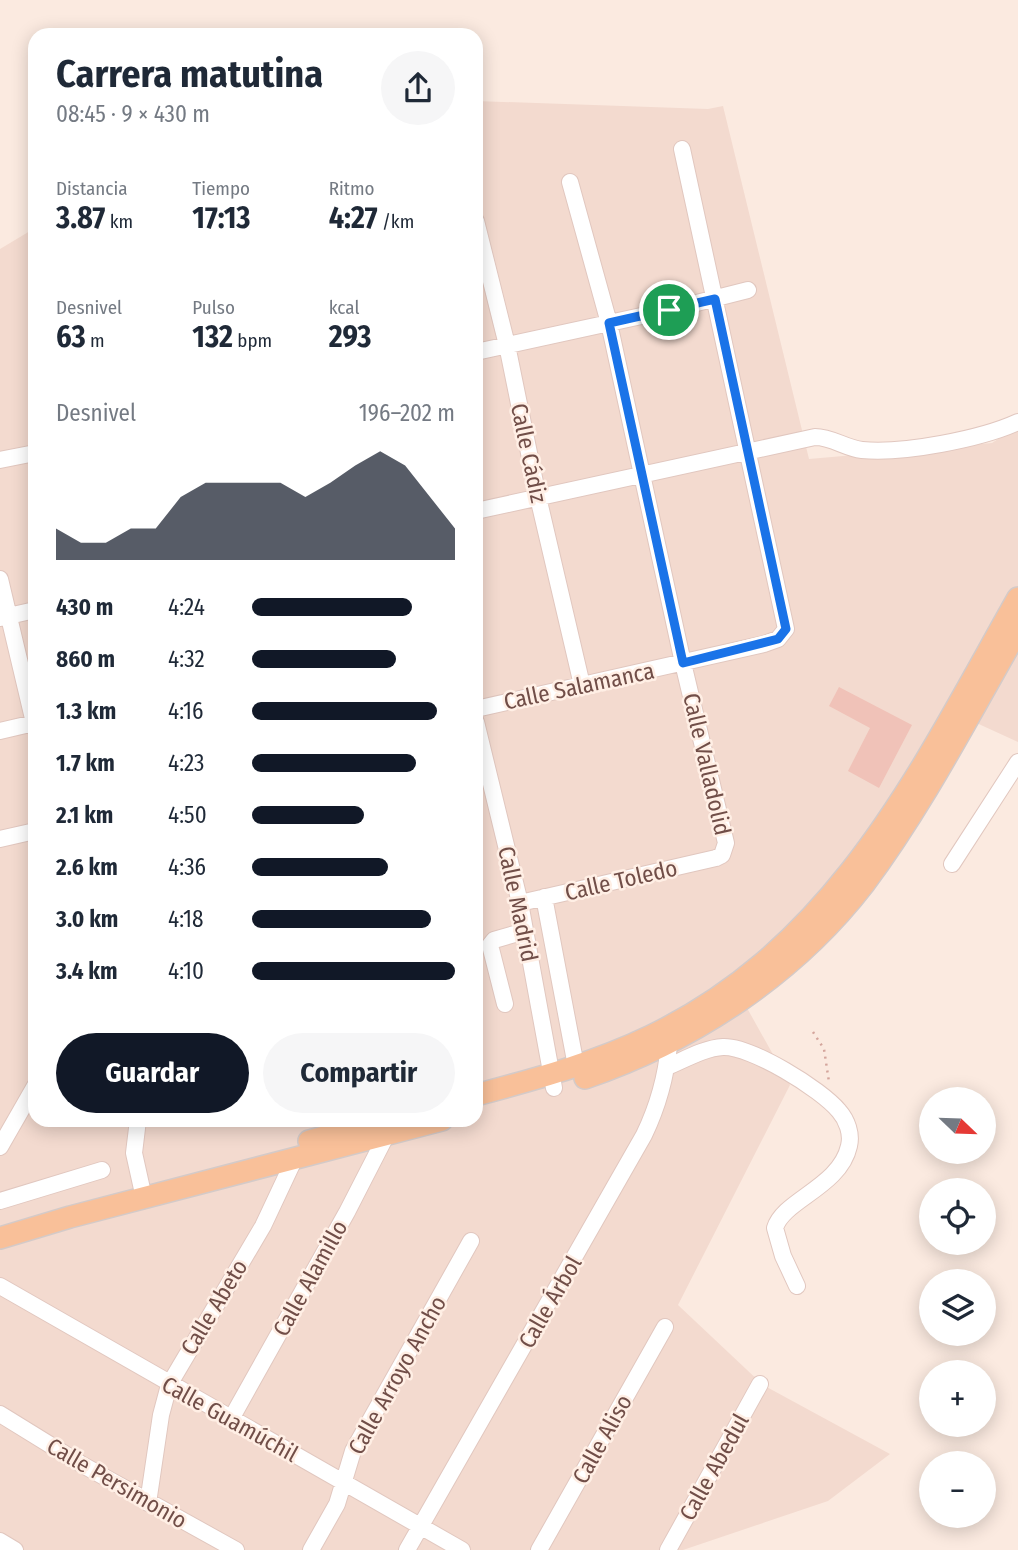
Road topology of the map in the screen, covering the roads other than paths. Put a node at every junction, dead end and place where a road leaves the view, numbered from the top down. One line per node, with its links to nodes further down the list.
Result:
1 (682, 149): 5 (street)
2 (570, 182): 6 (street, Calle Valladolid)
3 (483, 249): 7 (street, Calle Cádiz)
4 (748, 290): 5 (street)
5 (715, 299): 6 (street); 10 (street)
6 (609, 323): 7 (street); 13 (street, Calle Valladolid)
7 (507, 345): 8 (street); 14 (street, Calle Cádiz)
8 (483, 350)
9 (1018, 422): 10 (street)
10 (749, 451): 13 (street); 21 (street, Calle Salamanca)
11 (28, 454): 12 (street)
12 (0, 460)
13 (644, 474): 14 (street); 21 (street, Calle Valladolid)
14 (538, 497): 15 (street); 22 (street, Calle Cádiz)
15 (483, 509)
16 (0, 579): 19 (street)
17 (1018, 598): 38 (main road)
18 (28, 612): 19 (street)
19 (4, 617): 23 (street)
20 (1018, 630): 37 (main road)
21 (683, 663): 22 (street, Calle Salamanca); 31 (street, Calle Valladolid)
22 (582, 685): 24 (street, Calle Salamanca)
23 (28, 703)
24 (483, 707)
25 (28, 726): 26 (street)
26 (0, 731)
27 (483, 752): 34 (street, Calle Madrid)
28 (1018, 762): 32 (street)
29 (28, 833): 30 (street)
30 (0, 839)
31 (722, 855): 33 (street, Calle Toledo)
32 (952, 864)
33 (544, 898): 34 (street, Calle Toledo); 38 (street)
34 (520, 903): 35 (street, Calle Madrid)
35 (525, 931): 36 (street); 40 (street, Calle Madrid)
36 (505, 1004)
37 (669, 1045): 39 (street, Calle Árbol); 40 (main road)
38 (576, 1066): 40 (main road)
39 (667, 1067): 55 (street); 63 (street, Calle Árbol)
40 (553, 1081): 41 (main road); 43 (main road)
41 (483, 1094)
42 (28, 1098): 46 (street)
43 (483, 1107)
44 (137, 1127): 49 (street)
45 (385, 1128): 47 (main road); 49 (main road); 60 (street, Calle Alamillo)
46 (0, 1147)
47 (294, 1160): 49 (main road); 58 (street, Calle Abeto)
48 (102, 1170): 50 (street)
49 (142, 1191): 51 (main road); 52 (main road)
50 (0, 1201)
51 (0, 1223)
52 (0, 1238)
53 (471, 1241): 61 (street, Calle Arroyo Ancho)
54 (0, 1286): 58 (street, Calle Guamúchil)
55 (797, 1286)
56 (665, 1327): 72 (street, Calle Aliso)
57 (760, 1384): 73 (street, Calle Abedul)
58 (169, 1385): 60 (street, Calle Guamúchil); 62 (street, Calle Abeto)
59 (0, 1415): 62 (street, Calle Persimonio)
60 (231, 1419): 61 (street, Calle Guamúchil)
61 (343, 1484): 63 (street, Calle Guamúchil); 69 (street, Calle Arroyo Ancho)
62 (148, 1503): 64 (street, Calle Persimonio)
63 (419, 1528): 70 (street, Calle Árbol); 71 (street, Calle Guamúchil)
64 (211, 1537): 67 (street); 68 (street, Calle Persimonio)
65 (0, 1541): 66 (street)
66 (15, 1550)
67 (200, 1550)
68 (236, 1550)
69 (311, 1550)
70 (407, 1550)
71 (462, 1550)
72 (539, 1550)
73 (668, 1550)

